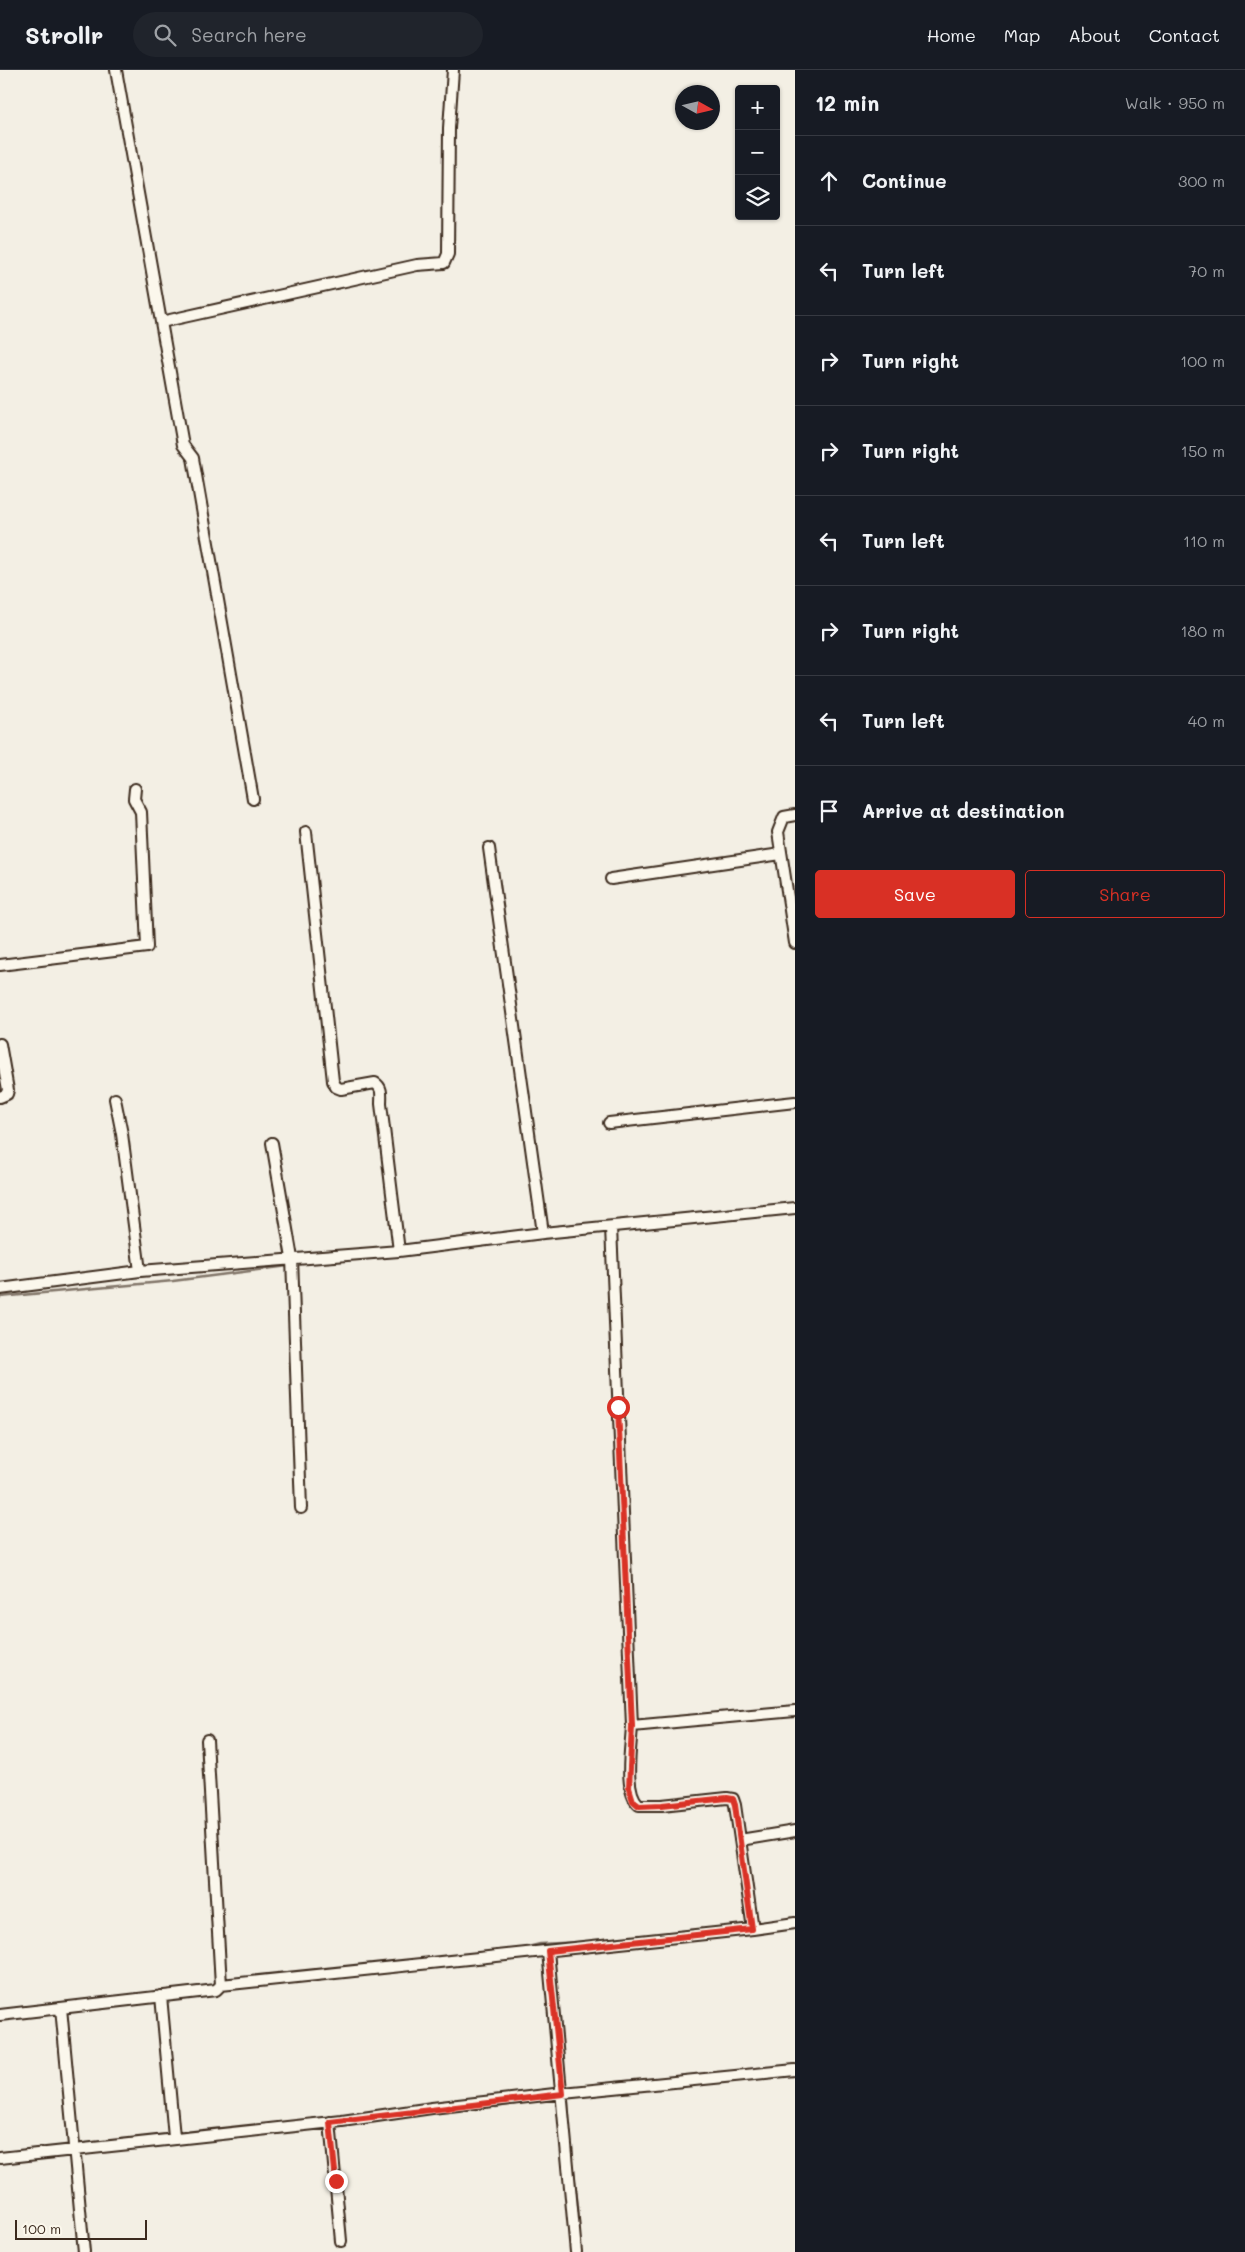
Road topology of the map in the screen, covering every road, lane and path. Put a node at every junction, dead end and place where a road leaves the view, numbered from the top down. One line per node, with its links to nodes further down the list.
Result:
1 (116, 70): 3 (street)
2 (454, 70): 3 (street)
3 (161, 322): 5 (street)
4 (135, 789): 12 (street)
5 (253, 799)
6 (795, 815): 9 (street)
7 (306, 832): 22 (street)
8 (489, 848): 21 (street)
9 (781, 854): 10 (street); 11 (street)
10 (611, 880)
11 (795, 943)
12 (0, 965)
13 (0, 1044): 14 (street)
14 (0, 1097)
15 (115, 1099): 24 (street)
16 (795, 1102): 17 (street)
17 (609, 1123)
18 (272, 1143): 23 (street)
19 (795, 1208): 20 (street)
20 (611, 1227): 21 (street); 28 (street)
21 (543, 1233): 22 (street)
22 (399, 1251): 23 (street)
23 (292, 1258): 24 (street); 26 (street)
24 (140, 1271): 25 (street)
25 (0, 1290)
26 (301, 1508)
27 (795, 1711): 28 (street)
28 (632, 1726): 31 (street)
29 (207, 1740): 35 (street)
30 (795, 1831): 31 (street)
31 (740, 1840): 33 (street)
32 (795, 1922): 33 (street)
33 (752, 1929): 34 (street)
34 (548, 1951): 35 (street); 40 (street)
35 (221, 1985): 36 (street)
36 (161, 1996): 37 (street); 42 (street)
37 (61, 2008): 38 (street); 43 (street)
38 (0, 2015)
39 (795, 2070): 40 (street)
40 (563, 2094): 41 (street); 47 (street)
41 (330, 2122): 42 (street); 45 (street)
42 (174, 2138): 43 (street)
43 (73, 2149): 44 (street); 46 (street)
44 (0, 2158)
45 (341, 2241)
46 (84, 2252)
47 (576, 2252)

